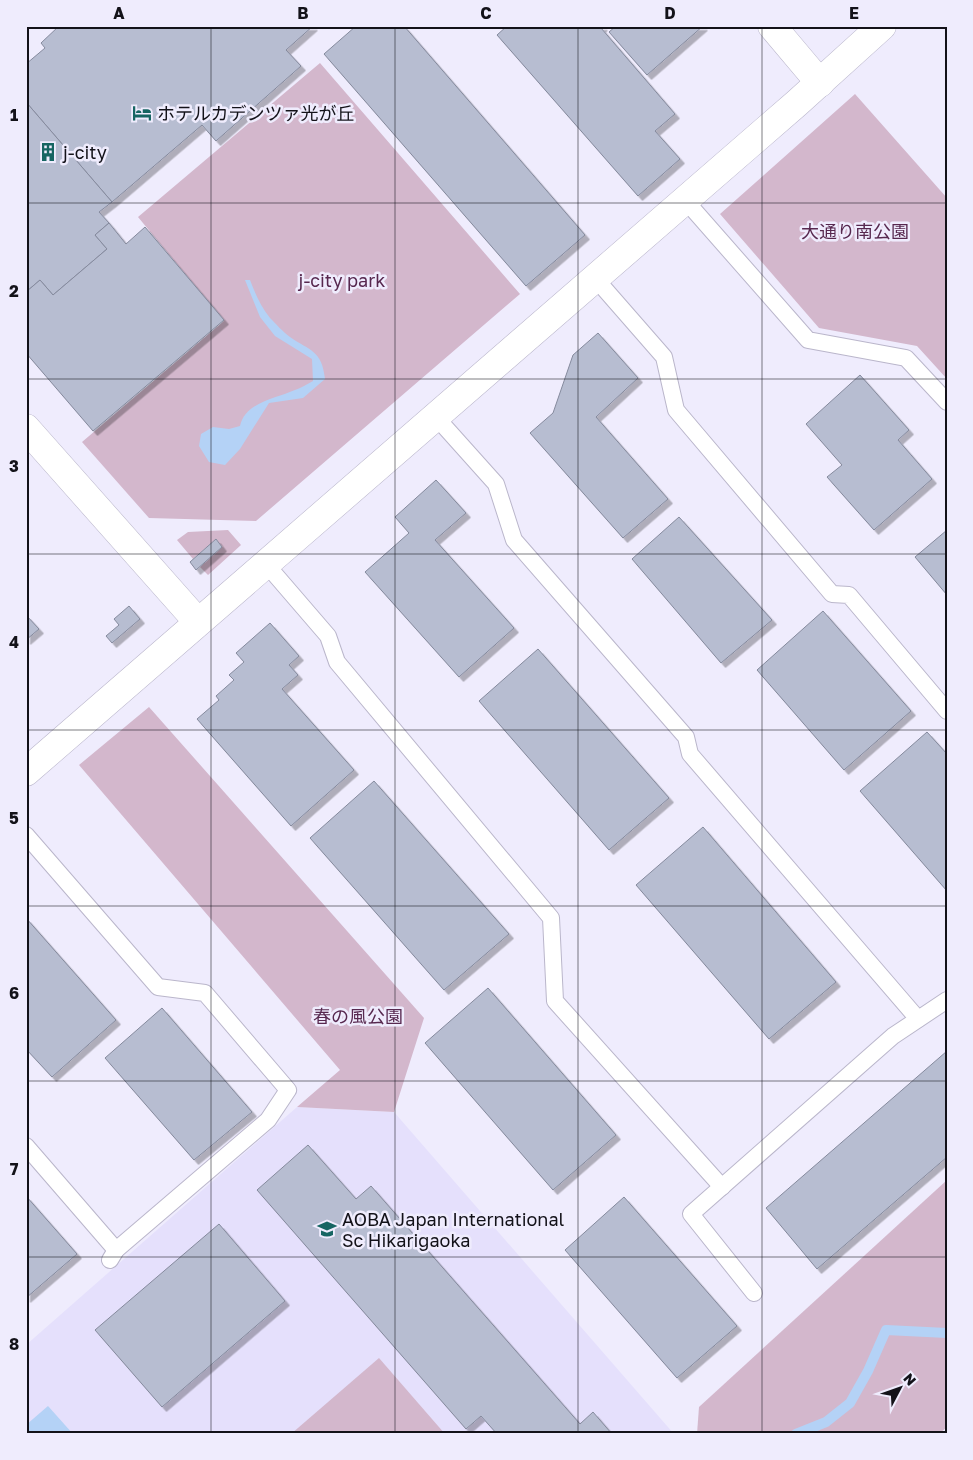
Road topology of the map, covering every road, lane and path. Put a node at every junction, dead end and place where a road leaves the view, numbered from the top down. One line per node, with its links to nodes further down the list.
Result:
1 (772, 26): 3 (street)
2 (882, 26): 3 (street)
3 (820, 83): 4 (street)
4 (685, 200): 5 (street); 6 (lane)
5 (595, 278): 7 (street); 11 (lane)
6 (947, 402)
7 (436, 417): 9 (street); 15 (lane)
8 (26, 428): 10 (street)
9 (266, 564): 10 (street); 17 (lane)
10 (198, 622): 12 (street)
11 (947, 711)
12 (26, 772)
13 (26, 835): 16 (lane)
14 (947, 1000): 15 (lane)
15 (918, 1019): 17 (lane)
16 (26, 1146)
17 (722, 1187): 18 (lane)
18 (754, 1293)

